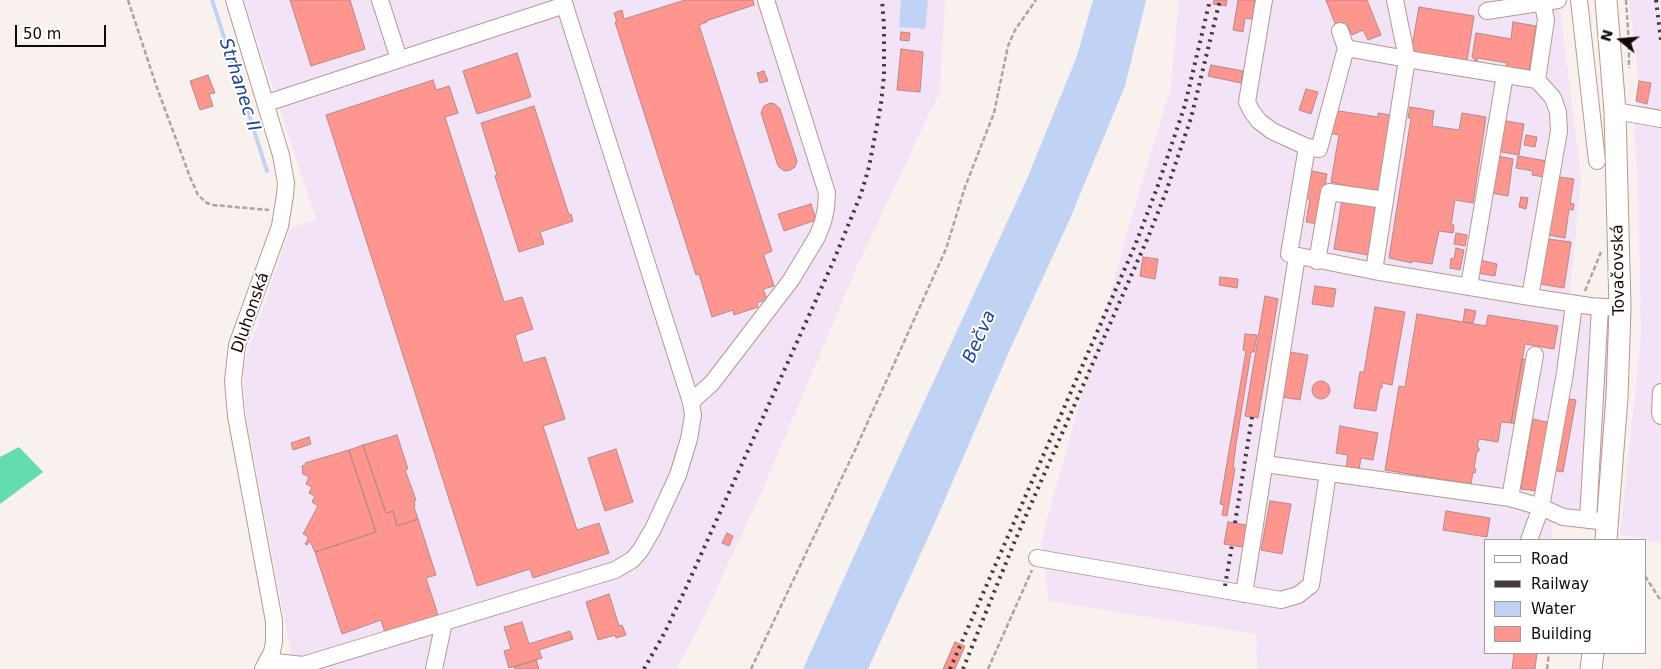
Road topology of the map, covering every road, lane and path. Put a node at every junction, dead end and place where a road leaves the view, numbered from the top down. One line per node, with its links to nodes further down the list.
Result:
1 (128, 0): 26 (path)
2 (234, 0): 20 (street, Dluhonská)
3 (380, 0): 17 (street)
4 (766, 0): 36 (street)
5 (1036, 0): 53 (path)
6 (1264, 0): 23 (street)
7 (1395, 0): 16 (street)
8 (1579, 0): 24 (street)
9 (1606, 0): 21 (main road, Tovačovská)
10 (1547, 1): 12 (street); 19 (street)
11 (564, 2): 17 (street); 36 (street)
12 (1507, 4): 13 (street)
13 (1487, 11)
14 (1340, 31): 15 (street)
15 (1346, 48): 16 (street); 23 (street)
16 (1408, 59): 18 (street); 25 (street)
17 (399, 60): 20 (street)
18 (1505, 75): 19 (street); 30 (street)
19 (1537, 80): 31 (street)
20 (267, 103): 26 (street, Dluhonská)
21 (1615, 111): 22 (street); 33 (main road, Tovačovská)
22 (1661, 119)
23 (1307, 147): 27 (street)
24 (1598, 161)
25 (1385, 200): 28 (street); 29 (street)
26 (283, 211): 51 (street, Dluhonská)
27 (1297, 256): 28 (street); 38 (street)
28 (1317, 261): 29 (street)
29 (1374, 271): 30 (street)
30 (1469, 286): 31 (street)
31 (1530, 297): 32 (street)
32 (1574, 304): 33 (street); 41 (street)
33 (1610, 308): 42 (main road, Tovačovská)
34 (1535, 355): 40 (street)
35 (1661, 392): 37 (street)
36 (691, 402): 48 (street)
37 (1661, 416)
38 (1266, 464): 39 (street); 46 (street)
39 (1328, 473): 40 (street); 46 (street)
40 (1510, 498): 41 (street)
41 (1541, 507): 42 (street); 43 (street)
42 (1600, 527)
43 (1529, 539)
44 (1037, 558): 46 (street); 54 (path)
45 (1646, 578): 47 (path)
46 (1244, 594)
47 (1661, 601)
48 (444, 622): 51 (street); 52 (street)
49 (1549, 654): 55 (path)
50 (1593, 654): 56 (main road)
51 (265, 665)
52 (434, 669)
53 (752, 669)
54 (988, 669)
55 (1547, 669)
56 (1591, 669)

